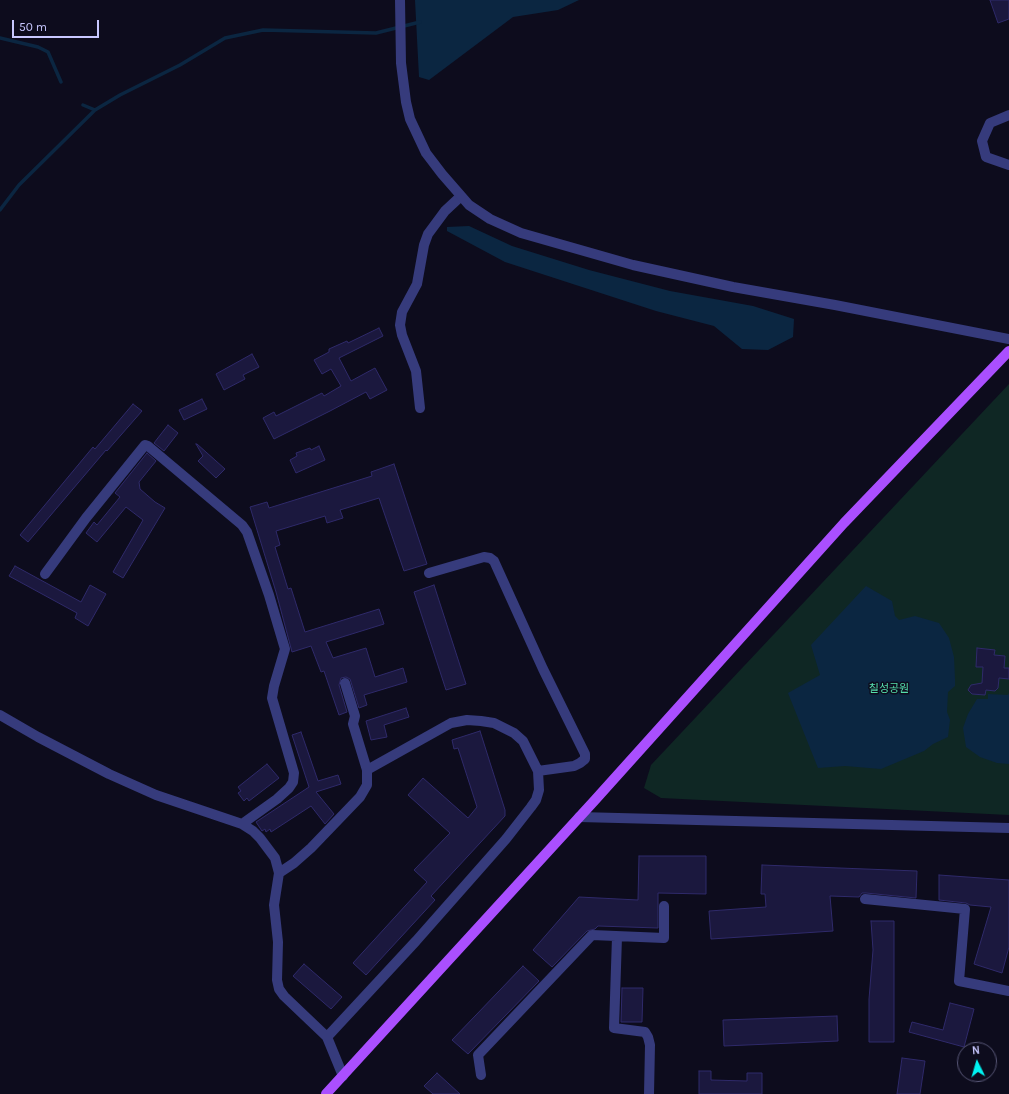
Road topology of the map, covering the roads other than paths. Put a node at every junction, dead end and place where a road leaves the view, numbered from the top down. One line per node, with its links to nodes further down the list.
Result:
1 (400, 0): 4 (street)
2 (1009, 115): 3 (street)
3 (1009, 165)
4 (460, 197): 5 (street); 7 (street)
5 (1009, 339)
6 (1009, 351): 14 (main road)
7 (420, 408)
8 (429, 573): 13 (street)
9 (45, 574): 15 (street)
10 (346, 683): 12 (street)
11 (0, 715): 15 (street)
12 (366, 770): 13 (street); 17 (street)
13 (538, 771): 22 (street)
14 (579, 817): 16 (street); 24 (main road)
15 (242, 824): 17 (street)
16 (1009, 828)
17 (279, 873): 22 (street)
18 (865, 899): 21 (street)
19 (664, 906): 20 (street)
20 (618, 937): 23 (street); 26 (street)
21 (1009, 991)
22 (327, 1038): 24 (street)
23 (481, 1075)
24 (342, 1076): 25 (main road)
25 (326, 1094)
26 (650, 1094)

